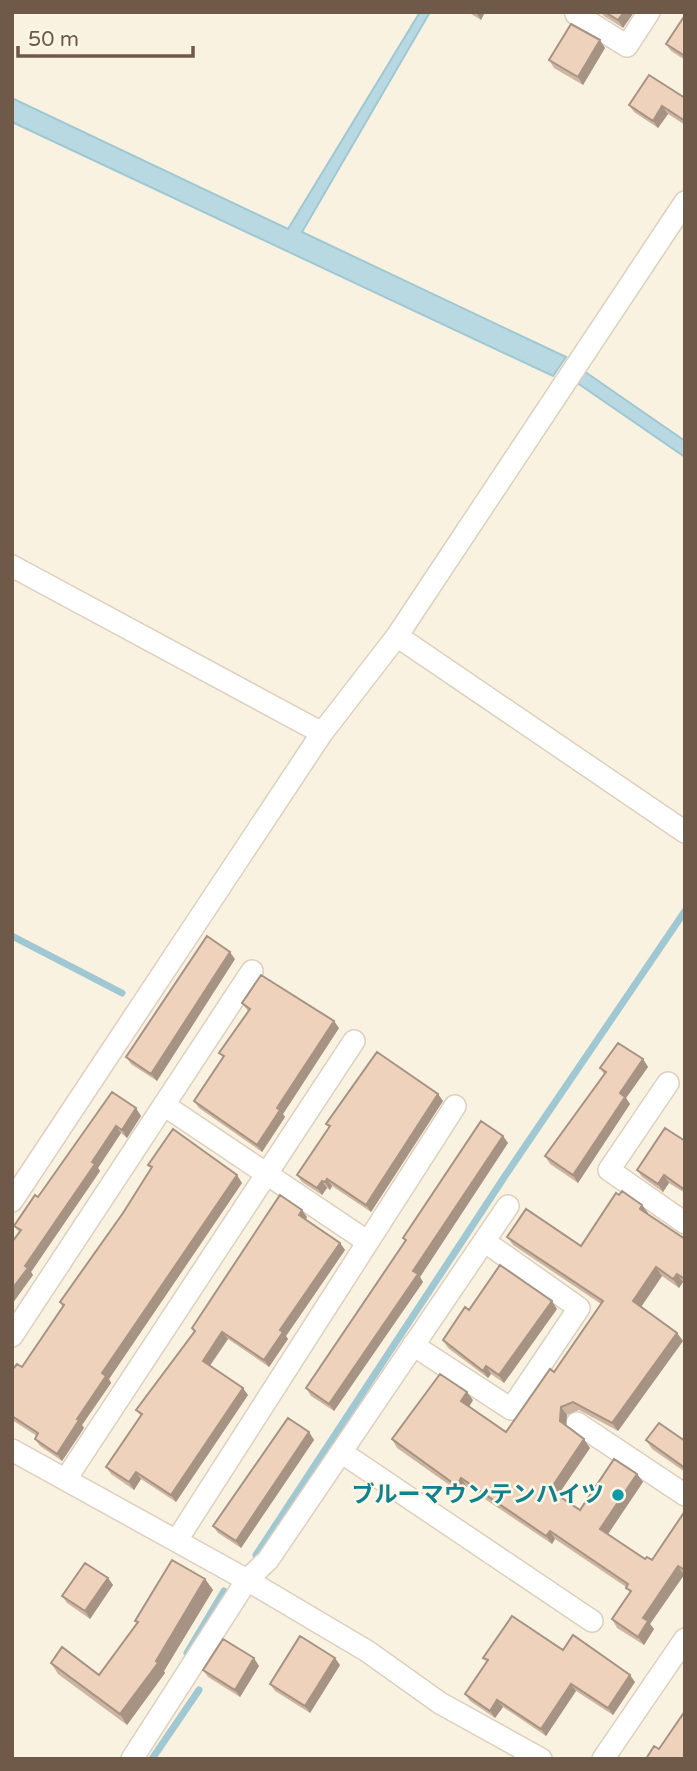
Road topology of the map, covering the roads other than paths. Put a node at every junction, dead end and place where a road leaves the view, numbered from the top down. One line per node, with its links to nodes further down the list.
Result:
1 (649, 12): 2 (street)
2 (576, 14)
3 (685, 202): 5 (street)
4 (12, 566): 6 (street)
5 (397, 636): 6 (street); 7 (street)
6 (321, 733): 14 (street)
7 (685, 832)
8 (252, 971): 11 (street)
9 (354, 1041): 13 (street)
10 (668, 1083): 16 (street)
11 (164, 1105): 13 (street); 19 (street)
12 (455, 1106): 18 (street)
13 (267, 1174): 18 (street); 24 (street)
14 (12, 1201)
15 (508, 1206): 17 (street)
16 (685, 1223)
17 (484, 1241): 20 (street); 20 (street)
18 (368, 1242): 26 (street)
19 (12, 1336)
20 (414, 1345): 23 (street)
21 (577, 1423): 25 (street)
22 (12, 1450): 24 (street)
23 (341, 1452): 27 (street); 28 (street)
24 (66, 1479): 26 (street)
25 (685, 1495)
26 (177, 1540): 27 (street)
27 (247, 1580): 30 (street); 31 (street)
28 (592, 1621)
29 (685, 1639): 32 (street)
30 (132, 1759)
31 (541, 1759)
32 (603, 1759)

